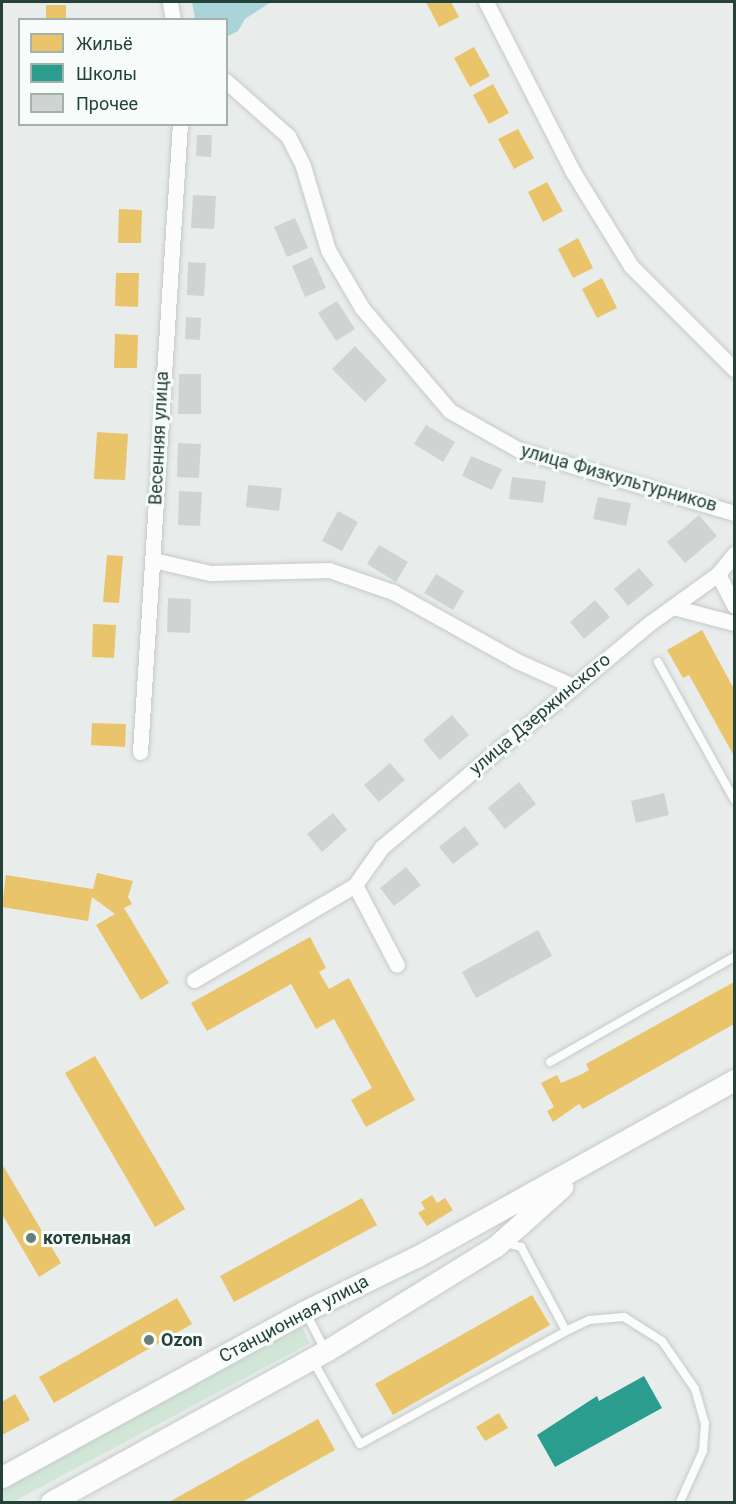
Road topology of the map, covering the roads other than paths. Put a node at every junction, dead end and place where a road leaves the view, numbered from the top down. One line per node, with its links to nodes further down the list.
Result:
1 (170, 2): 3 (street)
2 (486, 2): 6 (street)
3 (172, 18)
4 (228, 83): 7 (street, улица Физкультурников)
5 (180, 126): 9 (street, Весенняя улица)
6 (735, 369)
7 (735, 513)
8 (735, 554): 10 (street, улица Дзержинского)
9 (153, 560): 15 (street); 16 (street, Весенняя улица)
10 (718, 574): 11 (street, улица Дзержинского); 12 (street)
11 (673, 606): 13 (street); 15 (street, улица Дзержинского)
12 (735, 606)
13 (735, 623)
14 (658, 662): 17 (lane)
15 (573, 686): 18 (street, улица Дзержинского)
16 (141, 752)
17 (735, 799)
18 (355, 885): 20 (street); 21 (street)
19 (735, 957): 22 (lane)
20 (397, 965)
21 (194, 980)
22 (550, 1062)
23 (735, 1080): 24 (street, Станционная улица)
24 (586, 1164): 25 (street, Станционная улица); 26 (street, Станционная улица)
25 (496, 1246): 27 (lane); 28 (street, Станционная улица)
26 (305, 1311): 28 (lane); 29 (street, Станционная улица)
27 (566, 1331): 28 (lane); 31 (lane)
28 (319, 1355): 30 (street, Станционная улица)
29 (2, 1477)
30 (51, 1503)
31 (680, 1503)

